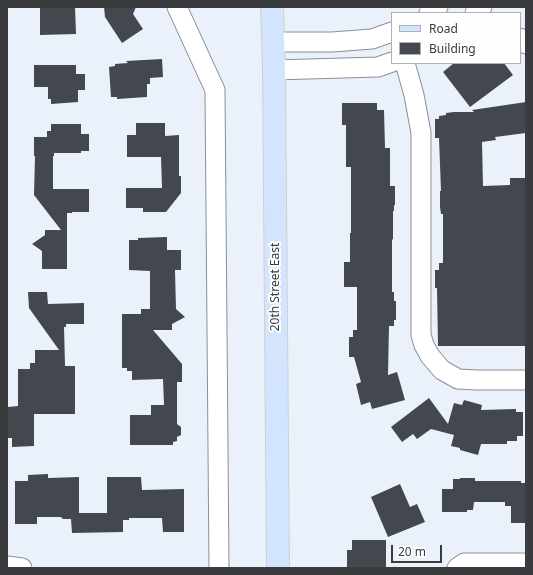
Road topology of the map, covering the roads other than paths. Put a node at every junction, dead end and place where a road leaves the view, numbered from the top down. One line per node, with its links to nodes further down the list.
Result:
1 (176, 7): 12 (street)
2 (272, 7): 4 (main road, 20th Street East)
3 (391, 32): 4 (street)
4 (273, 42): 7 (main road, 20th Street East)
5 (391, 62): 7 (street)
6 (405, 64): 8 (street)
7 (274, 70): 13 (main road, 20th Street East)
8 (526, 380)
9 (526, 563): 14 (street)
10 (7, 566): 11 (street)
11 (22, 568)
12 (219, 568)
13 (278, 568)
14 (457, 568)

